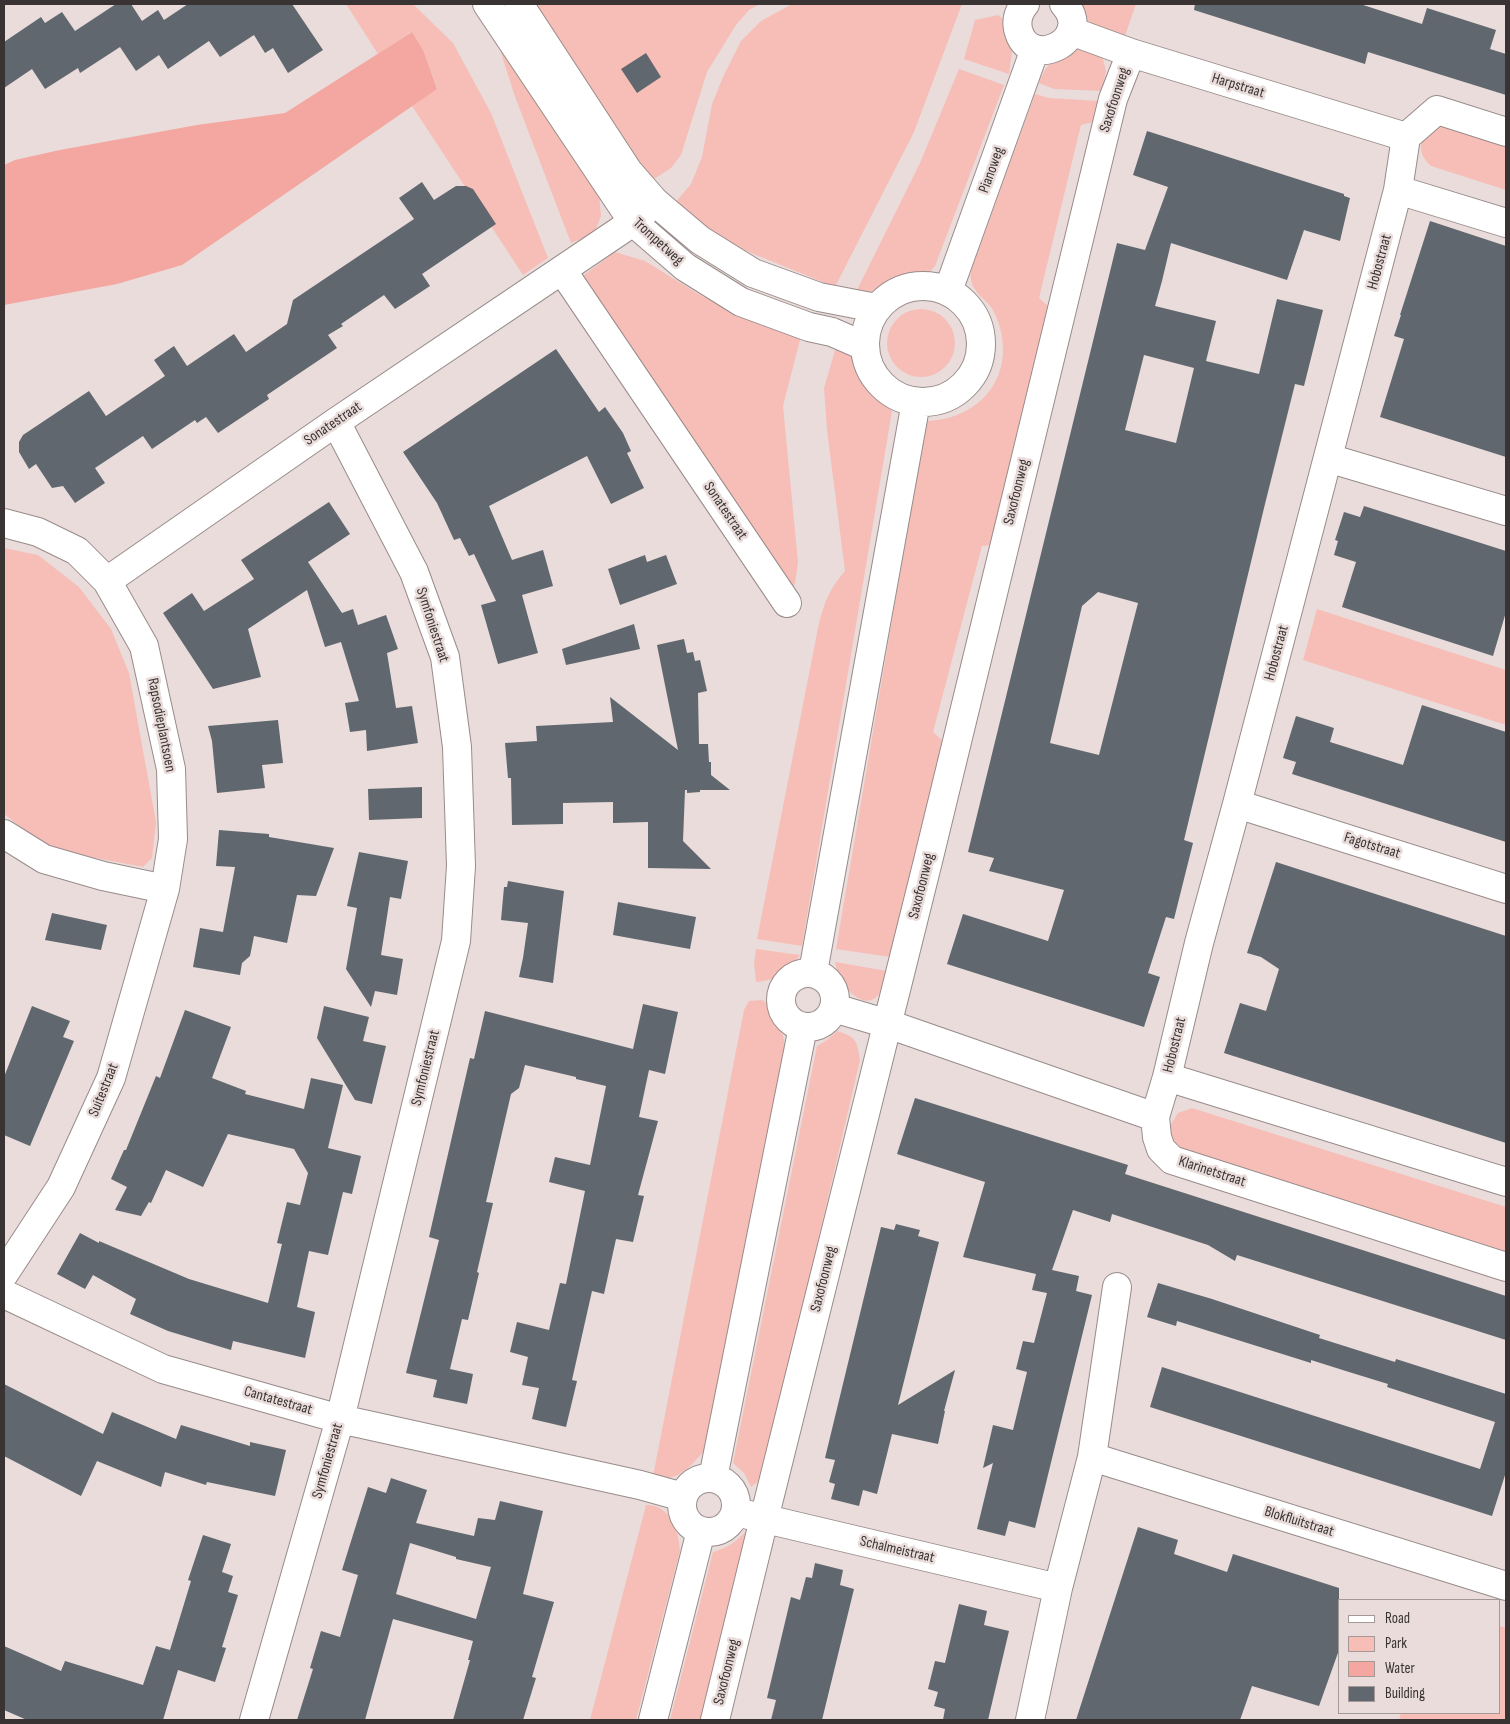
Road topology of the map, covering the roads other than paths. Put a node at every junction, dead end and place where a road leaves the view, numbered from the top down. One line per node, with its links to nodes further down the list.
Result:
1 (487, 4): 12 (street, Trompetweg)
2 (519, 4): 11 (street, Trompetweg)
3 (1025, 4): 6 (street)
4 (1064, 4): 5 (street)
5 (1071, 31): 6 (street); 7 (street, Harpstraat)
6 (1036, 49): 15 (street, Pianoweg)
7 (1131, 53): 9 (street, Harpstraat); 31 (street, Saxofoonweg)
8 (1506, 132): 9 (street)
9 (1406, 137): 10 (street)
10 (1398, 190): 13 (street); 20 (street, Hobostraat)
11 (655, 202): 12 (street, Sonatestraat); 16 (street, Trompetweg)
12 (633, 222): 14 (street, Sonatestraat); 17 (street, Trompetweg)
13 (1506, 223)
14 (562, 270): 19 (street, Sonatestraat); 24 (street, Sonatestraat)
15 (948, 291): 16 (street); 18 (street)
16 (876, 308): 17 (street)
17 (864, 346): 18 (street)
18 (916, 402): 29 (street)
19 (336, 422): 23 (street, Sonatestraat); 40 (street, Symfoniestraat)
20 (1328, 458): 21 (street); 25 (street, Hobostraat)
21 (1506, 511)
22 (4, 523): 23 (street, Rapsodieplantsoen)
23 (107, 581): 27 (street, Rapsodieplantsoen)
24 (787, 602)
25 (1237, 804): 28 (street, Fagotstraat); 33 (street, Hobostraat)
26 (4, 834): 27 (street)
27 (164, 889): 37 (street, Suitestraat)
28 (1506, 889)
29 (813, 972): 30 (street); 32 (street)
30 (834, 1008): 31 (street); 32 (street)
31 (888, 1024): 34 (street); 45 (street, Saxofoonweg)
32 (803, 1027): 42 (street)
33 (1167, 1077): 34 (street, Hobostraat); 35 (street)
34 (1155, 1117): 36 (street, Klarinetstraat)
35 (1506, 1182)
36 (1506, 1267)
37 (4, 1274)
38 (1117, 1287): 41 (street)
39 (4, 1294): 40 (street, Cantatestraat)
40 (340, 1419): 43 (street, Cantatestraat); 49 (street, Symfoniestraat)
41 (1092, 1457): 47 (street, Blokfluitstraat); 48 (street)
42 (713, 1478): 43 (street); 44 (street)
43 (683, 1497): 46 (street)
44 (736, 1512): 45 (street, Schalmeistraat); 46 (street)
45 (764, 1519): 48 (street, Schalmeistraat); 51 (street, Saxofoonweg)
46 (701, 1531): 50 (street)
47 (1506, 1586)
48 (1058, 1588): 52 (street)
49 (254, 1720)
50 (653, 1720)
51 (715, 1720)
52 (1030, 1720)

